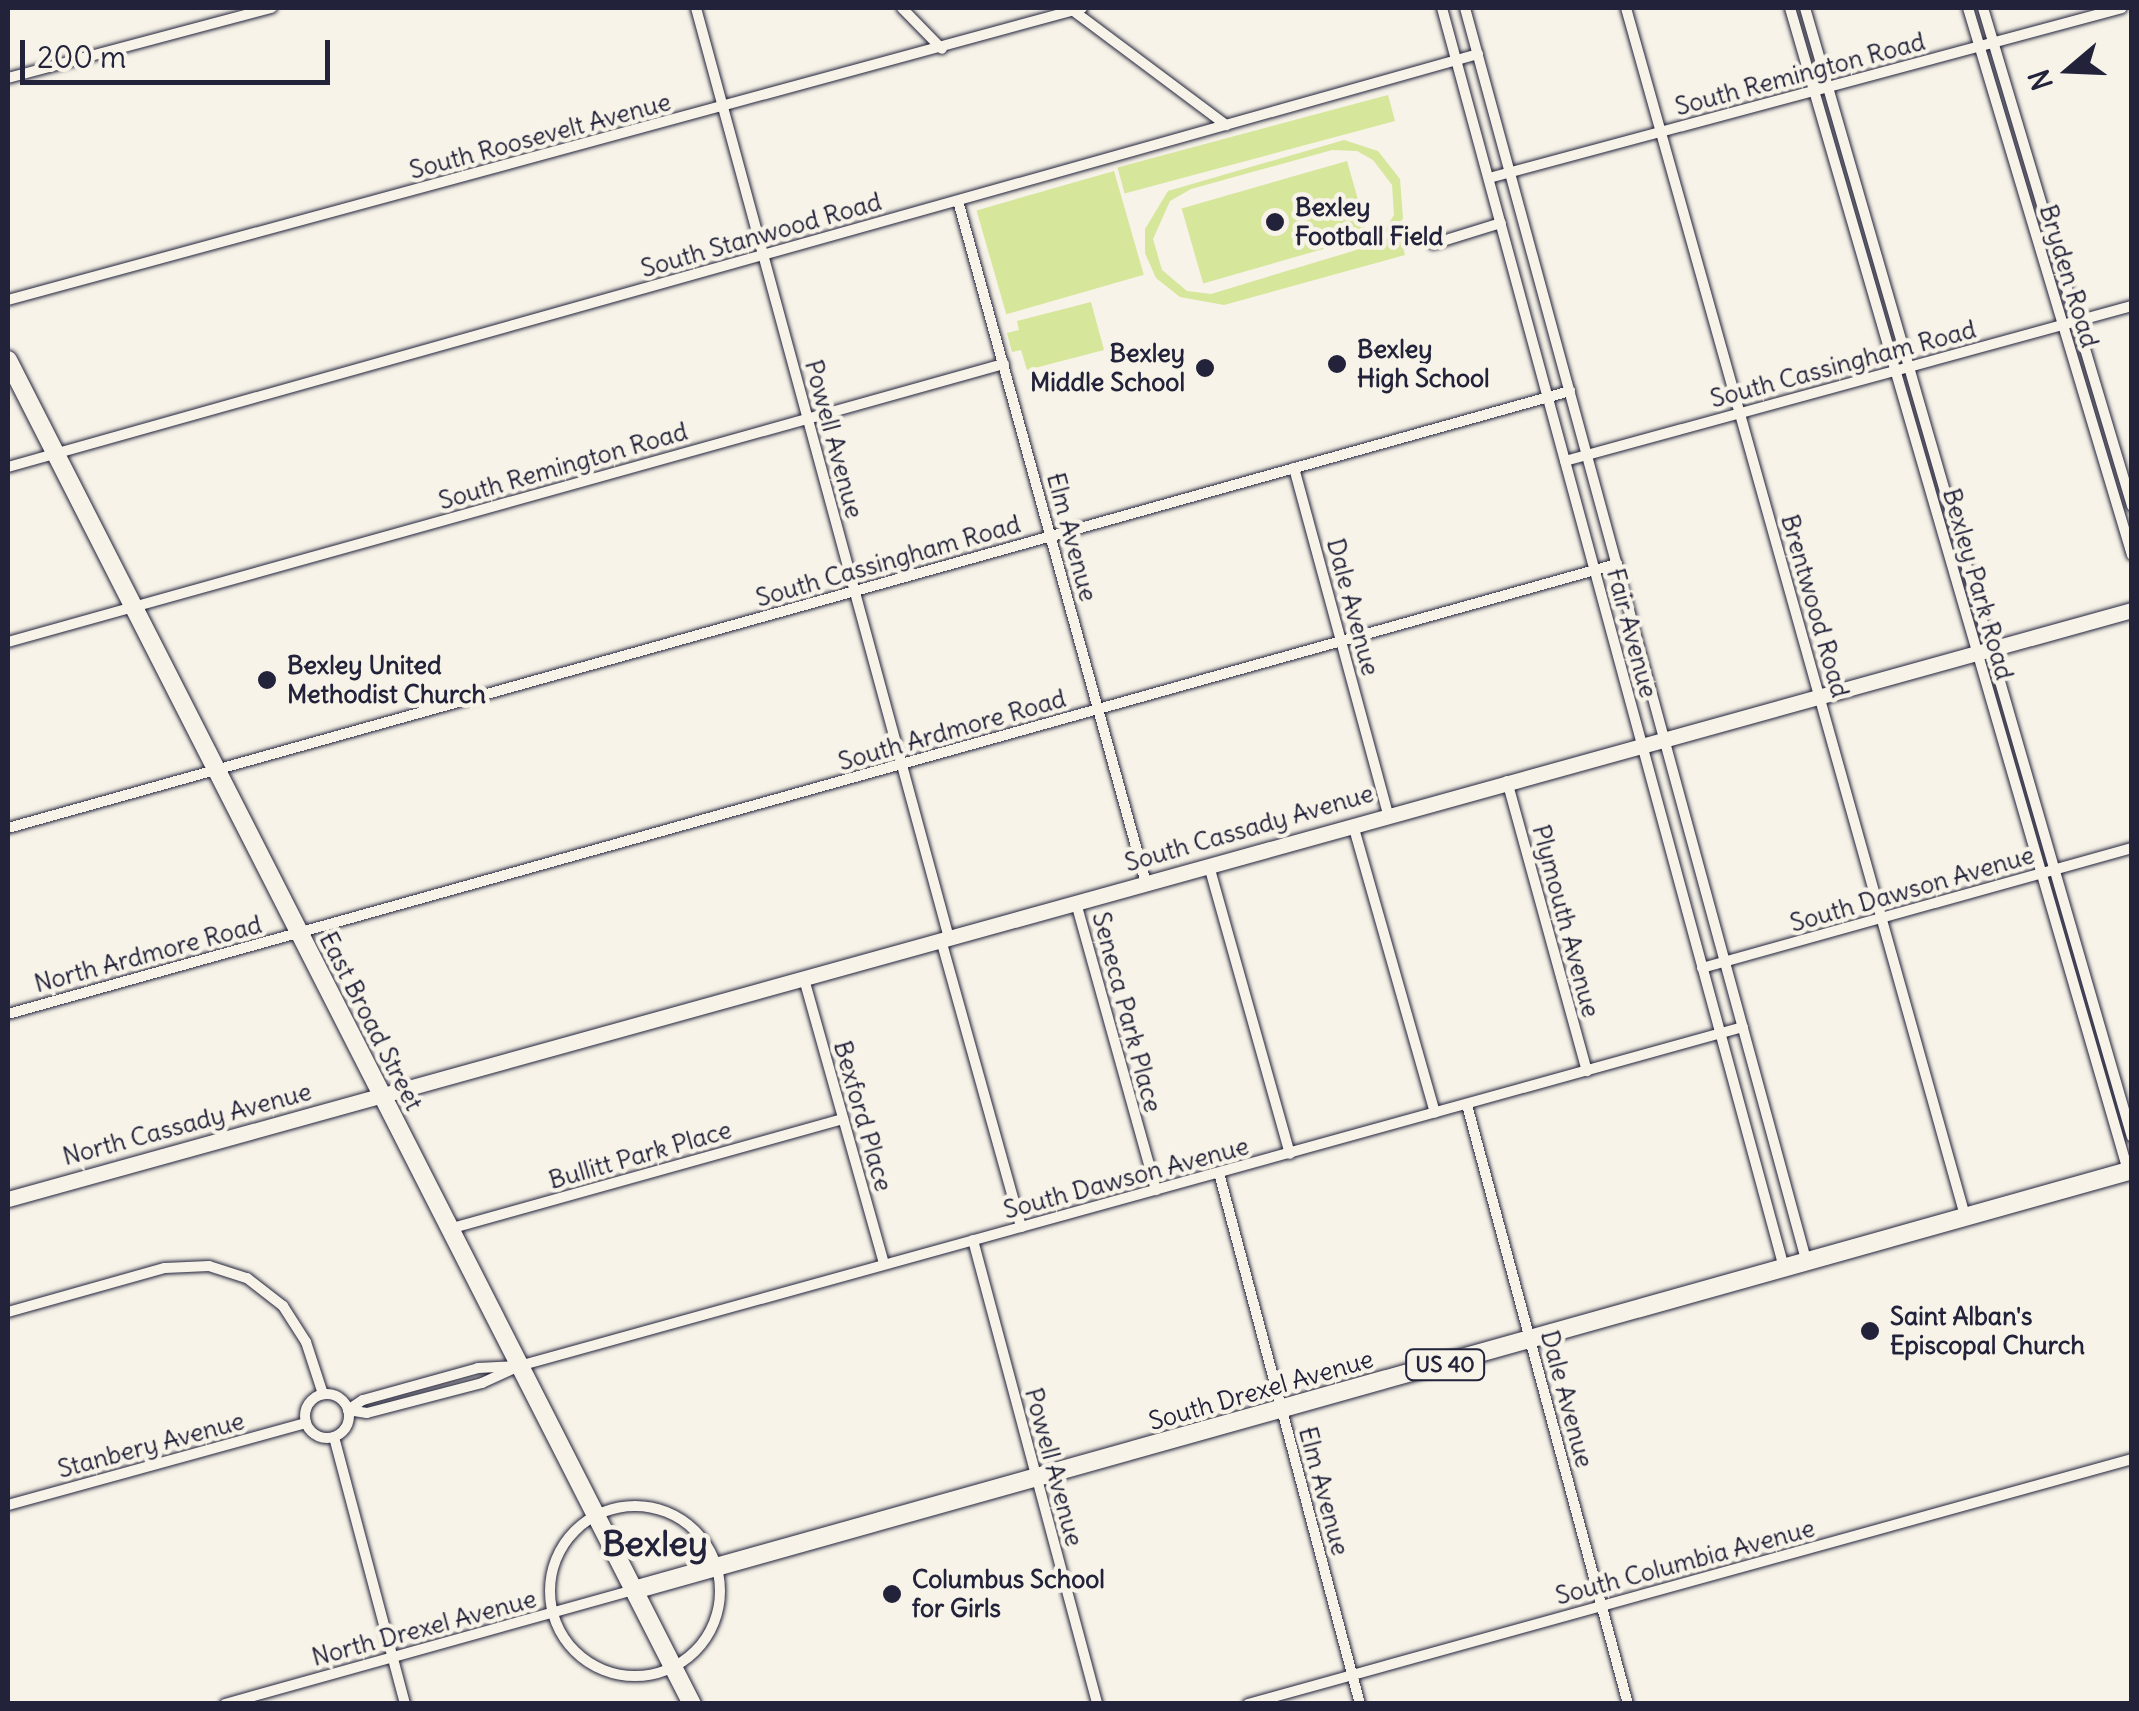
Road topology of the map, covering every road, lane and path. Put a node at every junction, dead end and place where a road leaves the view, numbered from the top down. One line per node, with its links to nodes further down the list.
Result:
1 (272, 8): 18 (street)
2 (696, 8): 21 (street, Powell Avenue)
3 (902, 8): 15 (street)
4 (1442, 8): 17 (street, Fair Avenue)
5 (1465, 8): 16 (street, Fair Avenue)
6 (1626, 8): 23 (street, Brentwood Road)
7 (1790, 8): 20 (street, Bexley Park Road)
8 (1804, 8): 19 (street, Bexley Park Road)
9 (1968, 8): 14 (street, Bryden Road)
10 (1983, 8): 13 (street, Bryden Road)
11 (2122, 8): 13 (street, South Remington Road)
12 (1075, 9): 15 (street, South Roosevelt Avenue); 22 (street)
13 (1993, 42): 14 (street, South Remington Road); 32 (street, Bryden Road)
14 (1980, 46): 19 (street, South Remington Road); 33 (street, Bryden Road)
15 (942, 49): 21 (street, South Roosevelt Avenue)
16 (1478, 54): 17 (street, South Stanwood Road); 24 (street, Fair Avenue)
17 (1457, 60): 22 (street, South Stanwood Road); 25 (street, Fair Avenue)
18 (8, 78)
19 (1828, 87): 20 (street, South Remington Road); 36 (street, Bexley Park Road)
20 (1814, 90): 23 (street, South Remington Road); 37 (street, Bexley Park Road)
21 (724, 108): 29 (street, Powell Avenue); 30 (street, South Roosevelt Avenue)
22 (1226, 125): 26 (street, South Stanwood Road)
23 (1661, 133): 24 (street, South Remington Road); 40 (street, Brentwood Road)
24 (1510, 172): 25 (street, South Remington Road); 38 (street, Fair Avenue)
25 (1488, 178): 27 (street, Fair Avenue)
26 (958, 200): 29 (street, South Stanwood Road); 35 (street, Elm Avenue)
27 (1501, 223): 28 (street); 39 (street, Fair Avenue)
28 (1433, 244)
29 (764, 255): 41 (street, Powell Avenue); 42 (street, South Stanwood Road)
30 (8, 300)
31 (2132, 306): 32 (street, South Cassingham Road)
32 (2076, 321): 33 (street, South Cassingham Road); 47 (street, Bryden Road)
33 (2063, 325): 36 (street, South Cassingham Road); 49 (street, Bryden Road)
34 (8, 360): 42 (main road, East Broad Street)
35 (1004, 364): 41 (street, South Remington Road); 48 (street, Elm Avenue)
36 (1908, 367): 37 (street, South Cassingham Road); 57 (street, Bexley Park Road)
37 (1896, 370): 40 (street, South Cassingham Road); 57 (street, Bexley Park Road)
38 (1570, 391): 39 (street, South Cassingham Road); 43 (street, Fair Avenue)
39 (1548, 397): 44 (street, Fair Avenue); 46 (street, South Cassingham Road)
40 (1740, 414): 43 (street, South Cassingham Road); 58 (street, Brentwood Road)
41 (808, 418): 52 (street, Powell Avenue); 53 (street, South Remington Road)
42 (56, 454): 45 (street, South Stanwood Road); 53 (main road, East Broad Street)
43 (1587, 454): 44 (street, South Cassingham Road); 50 (street, Fair Avenue)
44 (1565, 460): 51 (street, Fair Avenue)
45 (8, 468)
46 (1294, 468): 48 (street, South Cassingham Road); 56 (street, Dale Avenue)
47 (2132, 506)
48 (1051, 536): 52 (street, South Cassingham Road); 59 (street, Elm Avenue)
49 (2132, 555)
50 (1617, 564): 51 (street, South Ardmore Road); 60 (street, Fair Avenue)
51 (1595, 570): 56 (street, South Ardmore Road); 61 (street, Fair Avenue)
52 (854, 592): 62 (street, Powell Avenue); 63 (street, South Cassingham Road)
53 (133, 607): 55 (street, South Remington Road); 63 (main road, East Broad Street)
54 (2132, 610): 57 (street, South Cassady Avenue)
55 (8, 642)
56 (1341, 642): 59 (street, South Ardmore Road); 65 (street, Dale Avenue)
57 (1984, 651): 58 (street, South Cassady Avenue); 70 (street, Bexley Park Road); 71 (street, Bexley Park Road)
58 (1820, 696): 60 (street, South Cassady Avenue); 74 (street, Brentwood Road)
59 (1098, 710): 62 (street, South Ardmore Road); 72 (street, Elm Avenue)
60 (1664, 738): 61 (street, South Cassady Avenue); 77 (street, Fair Avenue)
61 (1642, 744): 64 (street, South Cassady Avenue); 78 (street, Fair Avenue)
62 (901, 764): 75 (street, South Ardmore Road); 76 (street, Powell Avenue)
63 (216, 770): 67 (street, South Cassingham Road); 75 (main road, East Broad Street)
64 (1507, 782): 65 (street, South Cassady Avenue); 83 (street, Plymouth Avenue)
65 (1388, 815): 66 (street, South Cassady Avenue)
66 (1353, 825): 69 (street, South Cassady Avenue); 86 (street)
67 (8, 828)
68 (2132, 848): 70 (street, South Dawson Avenue)
69 (1209, 866): 72 (street, South Cassady Avenue); 89 (street)
70 (2054, 870): 71 (street, South Dawson Avenue); 88 (street, Bexley Park Road)
71 (2042, 874): 74 (street, South Dawson Avenue); 90 (street, Bexley Park Road)
72 (1146, 883): 73 (street, South Cassady Avenue)
73 (1076, 902): 76 (street, South Cassady Avenue); 92 (street, Seneca Park Place)
74 (1881, 917): 77 (street, South Dawson Avenue); 94 (street, Brentwood Road)
75 (298, 934): 80 (street, North Ardmore Road); 84 (main road, East Broad Street)
76 (945, 939): 79 (street, South Cassady Avenue); 95 (street, Powell Avenue)
77 (1725, 962): 78 (street, South Dawson Avenue); 81 (street, Fair Avenue)
78 (1702, 968): 82 (street, Fair Avenue)
79 (804, 978): 84 (street, South Cassady Avenue); 87 (street, Bexford Place)
80 (8, 1014)
81 (1743, 1028): 82 (street, South Dawson Avenue); 98 (street, Fair Avenue)
82 (1720, 1034): 83 (street, South Dawson Avenue); 100 (street, Fair Avenue)
83 (1587, 1071): 85 (street, South Dawson Avenue)
84 (381, 1096): 93 (street, North Cassady Avenue); 96 (main road, East Broad Street)
85 (1467, 1105): 86 (street, South Dawson Avenue); 102 (street, Dale Avenue)
86 (1434, 1114): 89 (street, South Dawson Avenue)
87 (843, 1119): 96 (street, Bullitt Park Place); 99 (street, Bexford Place)
88 (2132, 1137)
89 (1290, 1154): 91 (street, South Dawson Avenue)
90 (2130, 1170): 94 (main road, South Drexel Avenue / US 40)
91 (1219, 1172): 92 (street, South Dawson Avenue); 106 (street, Elm Avenue)
92 (1156, 1190): 95 (street, South Dawson Avenue)
93 (8, 1199)
94 (1965, 1216): 98 (main road, South Drexel Avenue / US 40)
95 (1022, 1227): 97 (street, South Dawson Avenue)
96 (448, 1230): 103 (main road, East Broad Street)
97 (973, 1240): 99 (street, South Dawson Avenue); 110 (street, Powell Avenue)
98 (1806, 1260): 100 (main road, South Drexel Avenue / US 40)
99 (884, 1264): 103 (street, South Dawson Avenue)
100 (1784, 1268): 102 (main road, South Drexel Avenue / US 40)
101 (8, 1312): 104 (street)
102 (1531, 1341): 106 (main road, South Drexel Avenue / US 40); 115 (street, Dale Avenue)
103 (519, 1366): 105 (street); 112 (main road, East Broad Street)
104 (323, 1394): 105 (street); 107 (street)
105 (348, 1410): 108 (street)
106 (1282, 1410): 110 (main road, South Drexel Avenue / US 40); 119 (street, Elm Avenue)
107 (306, 1423): 108 (street); 111 (street, Stanbery Avenue)
108 (334, 1436): 117 (street)
109 (2132, 1458): 115 (street, South Columbia Avenue)
110 (1037, 1478): 113 (main road, South Drexel Avenue / US 40); 123 (street, Powell Avenue)
111 (8, 1505)
112 (596, 1515): 113 (street); 114 (main road, East Broad Street); 116 (street)
113 (717, 1567): 114 (main road, South Drexel Avenue / US 40); 118 (street)
114 (634, 1590): 116 (street, North Drexel Avenue); 118 (main road, East Broad Street)
115 (1601, 1606): 119 (street, South Columbia Avenue); 126 (street, Dale Avenue)
116 (552, 1613): 117 (street, North Drexel Avenue); 118 (street)
117 (393, 1657): 120 (street, North Drexel Avenue); 121 (street)
118 (674, 1667): 122 (main road, East Broad Street)
119 (1352, 1674): 124 (street, South Columbia Avenue); 125 (street, Elm Avenue)
120 (225, 1704)
121 (405, 1704)
122 (692, 1704)
123 (1097, 1704)
124 (1248, 1704)
125 (1360, 1704)
126 (1628, 1704)

